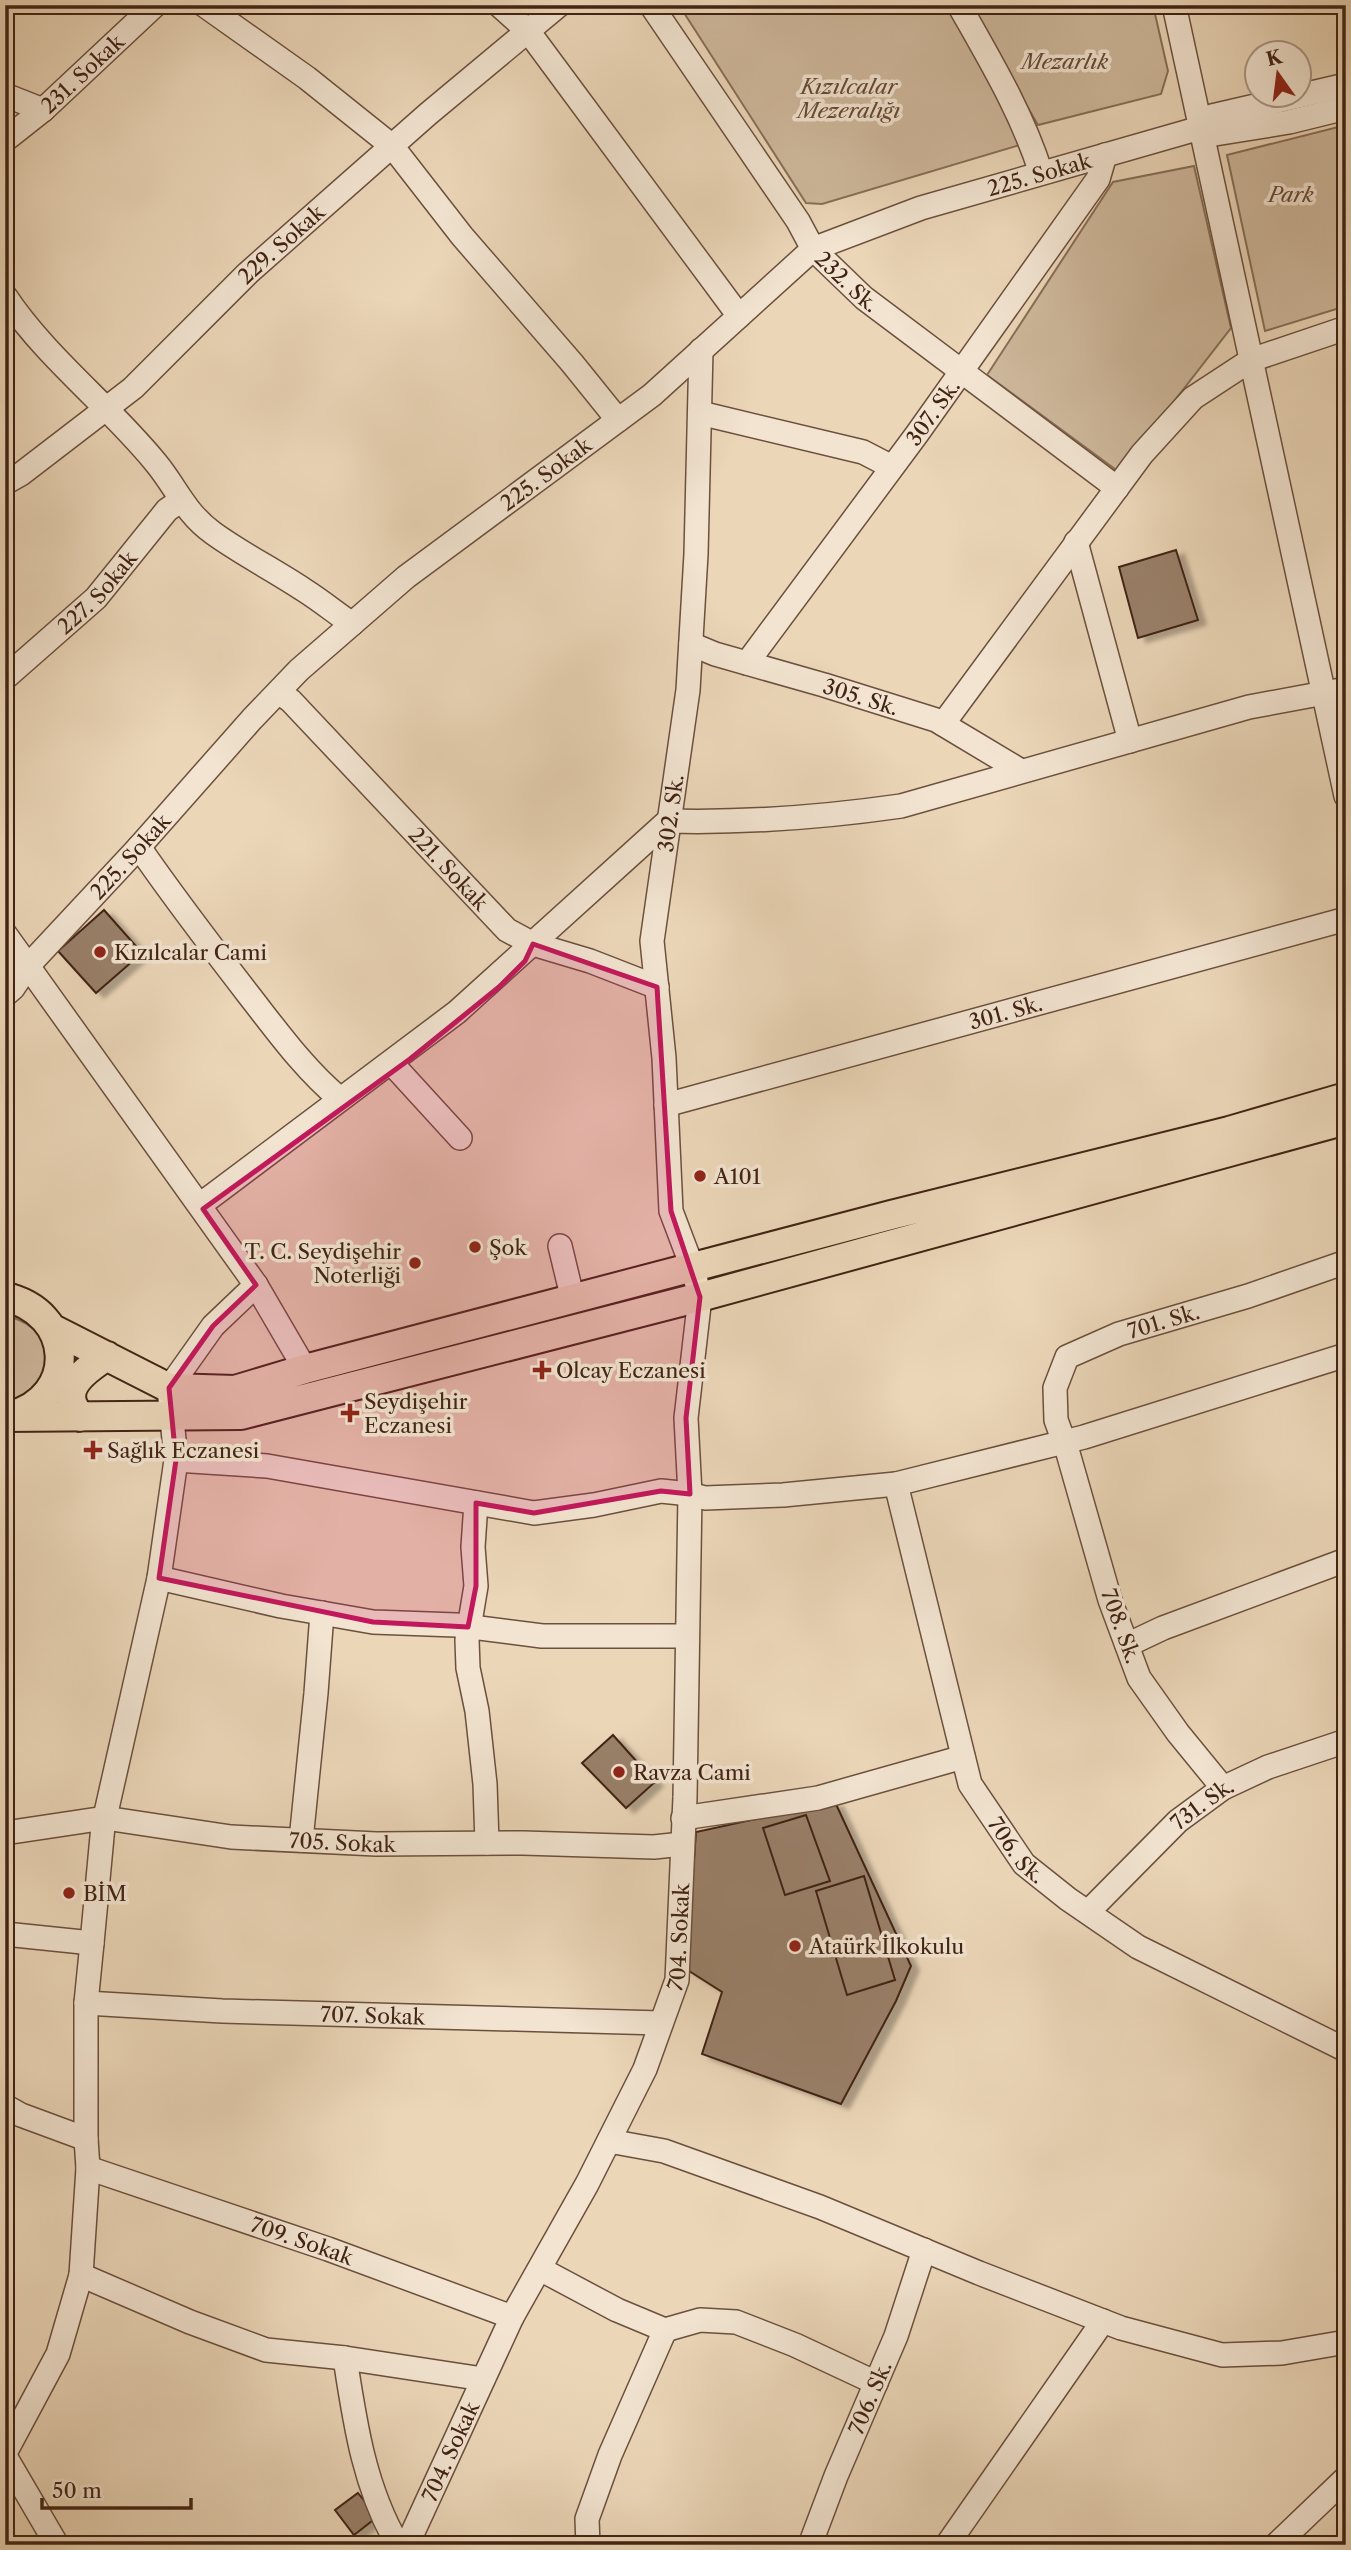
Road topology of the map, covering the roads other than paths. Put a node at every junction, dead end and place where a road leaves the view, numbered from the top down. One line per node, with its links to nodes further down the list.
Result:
1 (155, 5): 12 (street, 231. Sokak)
2 (204, 5): 15 (street)
3 (499, 5): 8 (street)
4 (559, 5): 8 (street, 229. Sokak)
5 (651, 5): 18 (street, 232. Sk.)
6 (959, 5): 17 (street)
7 (1174, 5): 13 (street)
8 (528, 31): 15 (street, 229. Sokak); 20 (street)
9 (1346, 85): 13 (street)
10 (5, 95): 12 (street)
11 (1346, 108): 13 (street)
12 (43, 110): 14 (street, 231. Sokak)
13 (1199, 128): 16 (street, 225. Sokak); 23 (street)
14 (5, 140)
15 (392, 146): 25 (street, 229. Sokak); 27 (street)
16 (1105, 155): 17 (street, 225. Sokak); 24 (street, 307. Sk.)
17 (1041, 173): 18 (street, 225. Sokak)
18 (813, 249): 20 (street, 225. Sokak); 24 (street, 232. Sk.)
19 (5, 296): 25 (street)
20 (739, 316): 22 (street, 225. Sokak)
21 (1346, 328): 23 (street)
22 (701, 351): 26 (street, 302. Sk.); 27 (street, 225. Sokak)
23 (1251, 360): 30 (street); 39 (street)
24 (961, 372): 28 (street, 307. Sk.); 30 (street, 232. Sk.)
25 (107, 408): 29 (street, 229. Sokak); 31 (street)
26 (700, 414): 28 (street); 34 (street, 302. Sk.)
27 (618, 420): 33 (street, 225. Sokak)
28 (892, 467): 35 (street, 307. Sk.)
29 (5, 483)
30 (1117, 488): 32 (street)
31 (180, 501): 33 (street); 36 (street, 227. Sokak)
32 (1076, 542): 40 (street); 41 (street)
33 (352, 625): 38 (street, 225. Sokak)
34 (691, 644): 35 (street, 305. Sk.); 45 (street, 302. Sk.)
35 (747, 663): 40 (street, 305. Sk.)
36 (5, 678)
37 (1346, 689): 39 (street)
38 (279, 692): 46 (street, 225. Sokak); 49 (street, 221. Sokak)
39 (1323, 692): 41 (street); 42 (street)
40 (943, 724): 43 (street, 305. Sk.)
41 (1130, 741): 43 (street)
42 (1343, 768): 44 (street)
43 (1021, 771): 45 (street)
44 (1346, 796)
45 (668, 821): 49 (street); 51 (street, 302. Sk.)
46 (139, 847): 50 (street, 225. Sokak); 55 (street)
47 (1346, 919): 56 (street, 301. Sk.)
48 (5, 934): 50 (street)
49 (533, 944): 51 (street, 221. Sokak); 53 (street); 55 (street)
50 (27, 967): 52 (street, 225. Sokak); 59 (street)
51 (657, 987): 56 (street, 302. Sk.)
52 (5, 995)
53 (397, 1068): 58 (street); 59 (street)
54 (1346, 1097): 62 (main road)
55 (340, 1100): 59 (street)
56 (666, 1105): 62 (street, 302. Sk.)
57 (1346, 1120): 65 (main road)
58 (460, 1138)
59 (202, 1207): 64 (street)
60 (560, 1246): 67 (street)
61 (1346, 1262): 76 (street, 701. Sk.)
62 (693, 1269): 65 (street, 704. Sokak); 67 (main road)
63 (5, 1279): 66 (main road)
64 (256, 1285): 71 (street); 72 (street)
65 (700, 1297): 75 (main road); 79 (street, 704. Sokak)
66 (15, 1299): 68 (main road)
67 (573, 1300): 71 (main road)
68 (53, 1329): 70 (main road); 73 (main road)
69 (1346, 1354): 76 (street)
70 (107, 1356): 72 (main road); 74 (main road)
71 (305, 1368): 72 (main road)
72 (169, 1388): 75 (street)
73 (5, 1417): 74 (main road)
74 (80, 1417): 75 (main road)
75 (170, 1418): 77 (street)
76 (1062, 1442): 78 (street); 86 (street, 708. Sk.)
77 (176, 1460): 80 (street); 82 (street)
78 (897, 1484): 79 (street); 88 (street, 706. Sk.)
79 (690, 1494): 80 (street); 85 (street, 704. Sokak)
80 (476, 1503): 84 (street)
81 (1346, 1560): 86 (street)
82 (159, 1577): 83 (street); 90 (street)
83 (322, 1613): 84 (street); 93 (street)
84 (468, 1627): 85 (street); 94 (street)
85 (687, 1636): 91 (street, 704. Sokak)
86 (1127, 1645): 89 (street, 708. Sk.)
87 (1346, 1741): 89 (street, 731. Sk.)
88 (963, 1757): 91 (street); 96 (street, 706. Sk.)
89 (1223, 1788): 96 (street, 731. Sk.)
90 (105, 1818): 92 (street, 705. Sokak); 93 (street, 705. Sokak); 98 (street)
91 (684, 1818): 95 (street, 704. Sokak)
92 (5, 1833)
93 (301, 1840): 94 (street, 705. Sokak)
94 (486, 1843): 95 (street, 705. Sokak)
95 (682, 1844): 100 (street, 704. Sokak)
96 (1088, 1912): 101 (street, 706. Sk.)
97 (5, 1934): 98 (street)
98 (92, 1943): 99 (street)
99 (86, 2003): 100 (street, 707. Sokak); 103 (street)
100 (661, 2023): 104 (street, 704. Sokak)
101 (1346, 2050)
102 (5, 2106): 103 (street)
103 (86, 2139): 105 (street)
104 (609, 2141): 106 (street); 107 (street, 704. Sokak)
105 (88, 2168): 108 (street); 109 (street, 709. Sokak)
106 (924, 2250): 110 (street); 115 (street, 706. Sk.)
107 (540, 2269): 109 (street, 704. Sokak); 111 (street)
108 (80, 2275): 113 (street); 116 (street)
109 (512, 2317): 114 (street, 704. Sokak)
110 (1103, 2321): 112 (street); 123 (street)
111 (665, 2330): 115 (street); 121 (street)
112 (1346, 2342)
113 (345, 2358): 114 (street); 119 (street)
114 (484, 2379): 120 (street, 704. Sokak)
115 (876, 2383): 122 (street, 706. Sk.)
116 (5, 2454): 118 (street)
117 (1346, 2478): 124 (street)
118 (57, 2545)
119 (398, 2545)
120 (407, 2545)
121 (588, 2545)
122 (810, 2545)
123 (947, 2545)
124 (1276, 2545)

